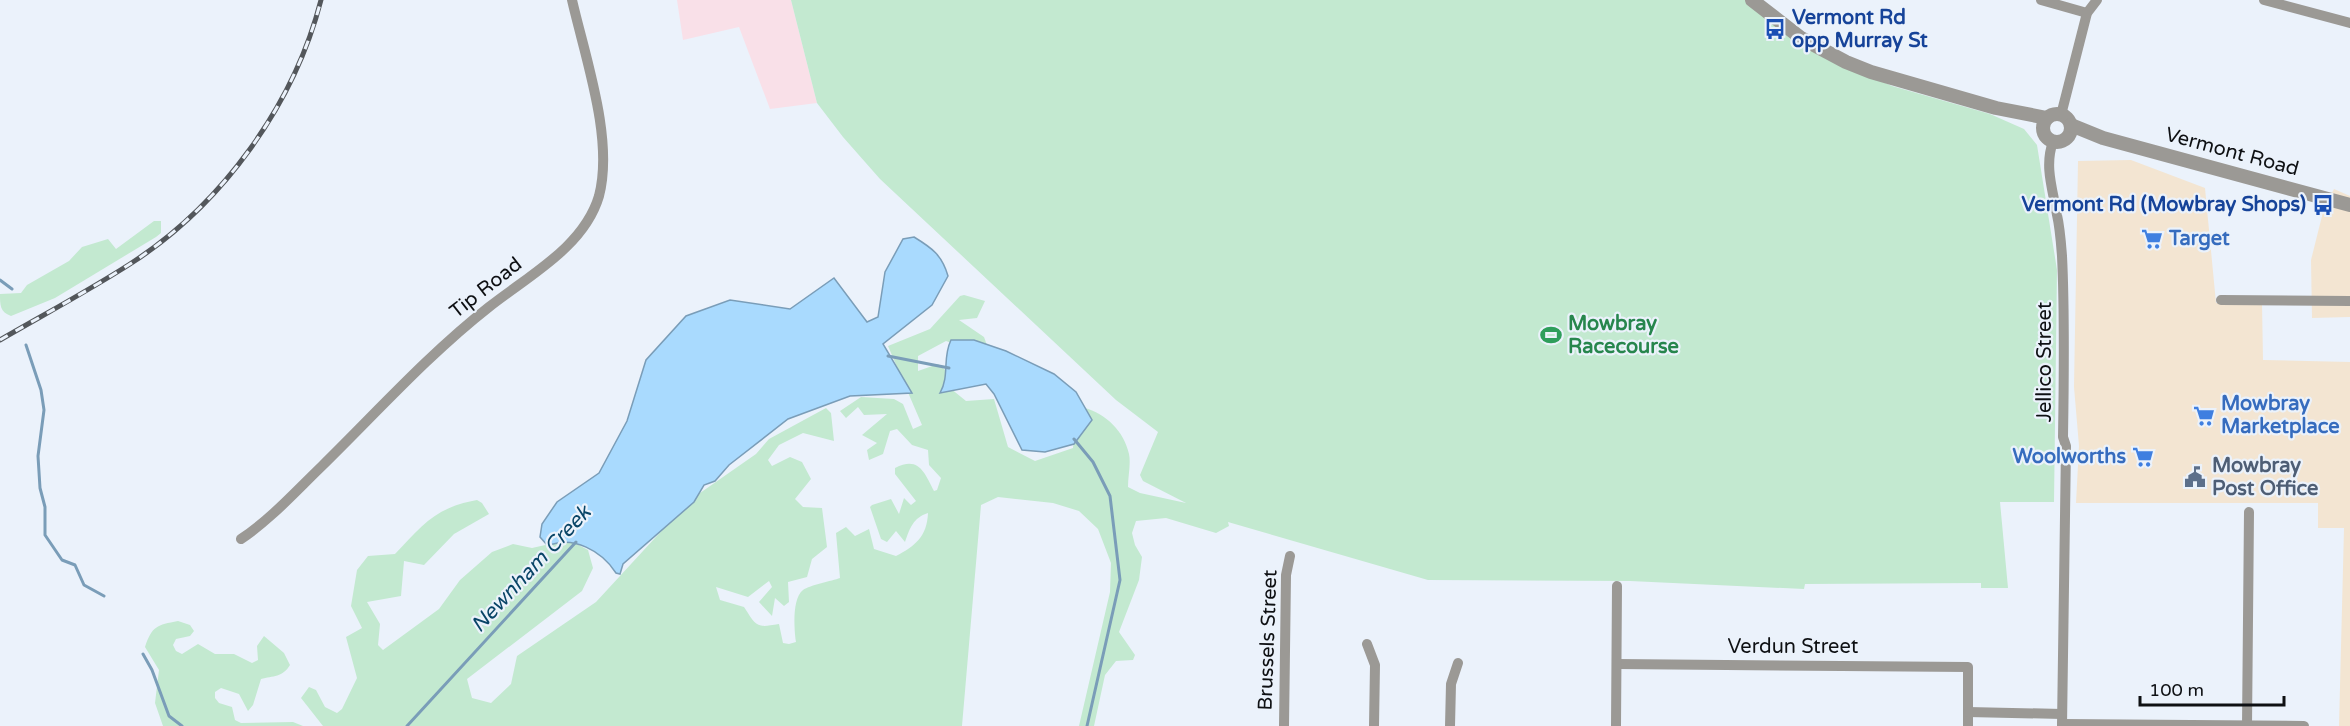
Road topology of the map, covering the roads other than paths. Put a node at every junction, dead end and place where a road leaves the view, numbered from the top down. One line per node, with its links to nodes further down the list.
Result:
1 (572, 0): 17 (street, Tip Road)
2 (1752, 0): 6 (street)
3 (2041, 0): 7 (street)
4 (2097, 0): 7 (street)
5 (2264, 0): 8 (street)
6 (1768, 5): 9 (street)
7 (2087, 13): 9 (street)
8 (2350, 23)
9 (2050, 121): 10 (street, Vermont Road); 12 (street)
10 (2071, 125): 11 (street, Vermont Road); 12 (street)
11 (2103, 138): 12 (street, Vermont Road); 13 (street, Vermont Road)
12 (2059, 141): 24 (street, Jellico Street)
13 (2350, 205)
14 (2222, 300): 15 (street)
15 (2350, 301)
16 (2249, 512): 30 (street)
17 (241, 539)
18 (1290, 556): 25 (street, Brussels Street)
19 (1617, 586): 22 (street)
20 (1367, 644): 26 (street)
21 (1458, 663): 27 (street)
22 (1617, 664): 23 (street, Verdun Street); 28 (street)
23 (1968, 712): 24 (street); 29 (street)
24 (2062, 721): 30 (street)
25 (1284, 726)
26 (1374, 726)
27 (1450, 726)
28 (1616, 726)
29 (1968, 726)
30 (2247, 726): 31 (street)
31 (2304, 726)

